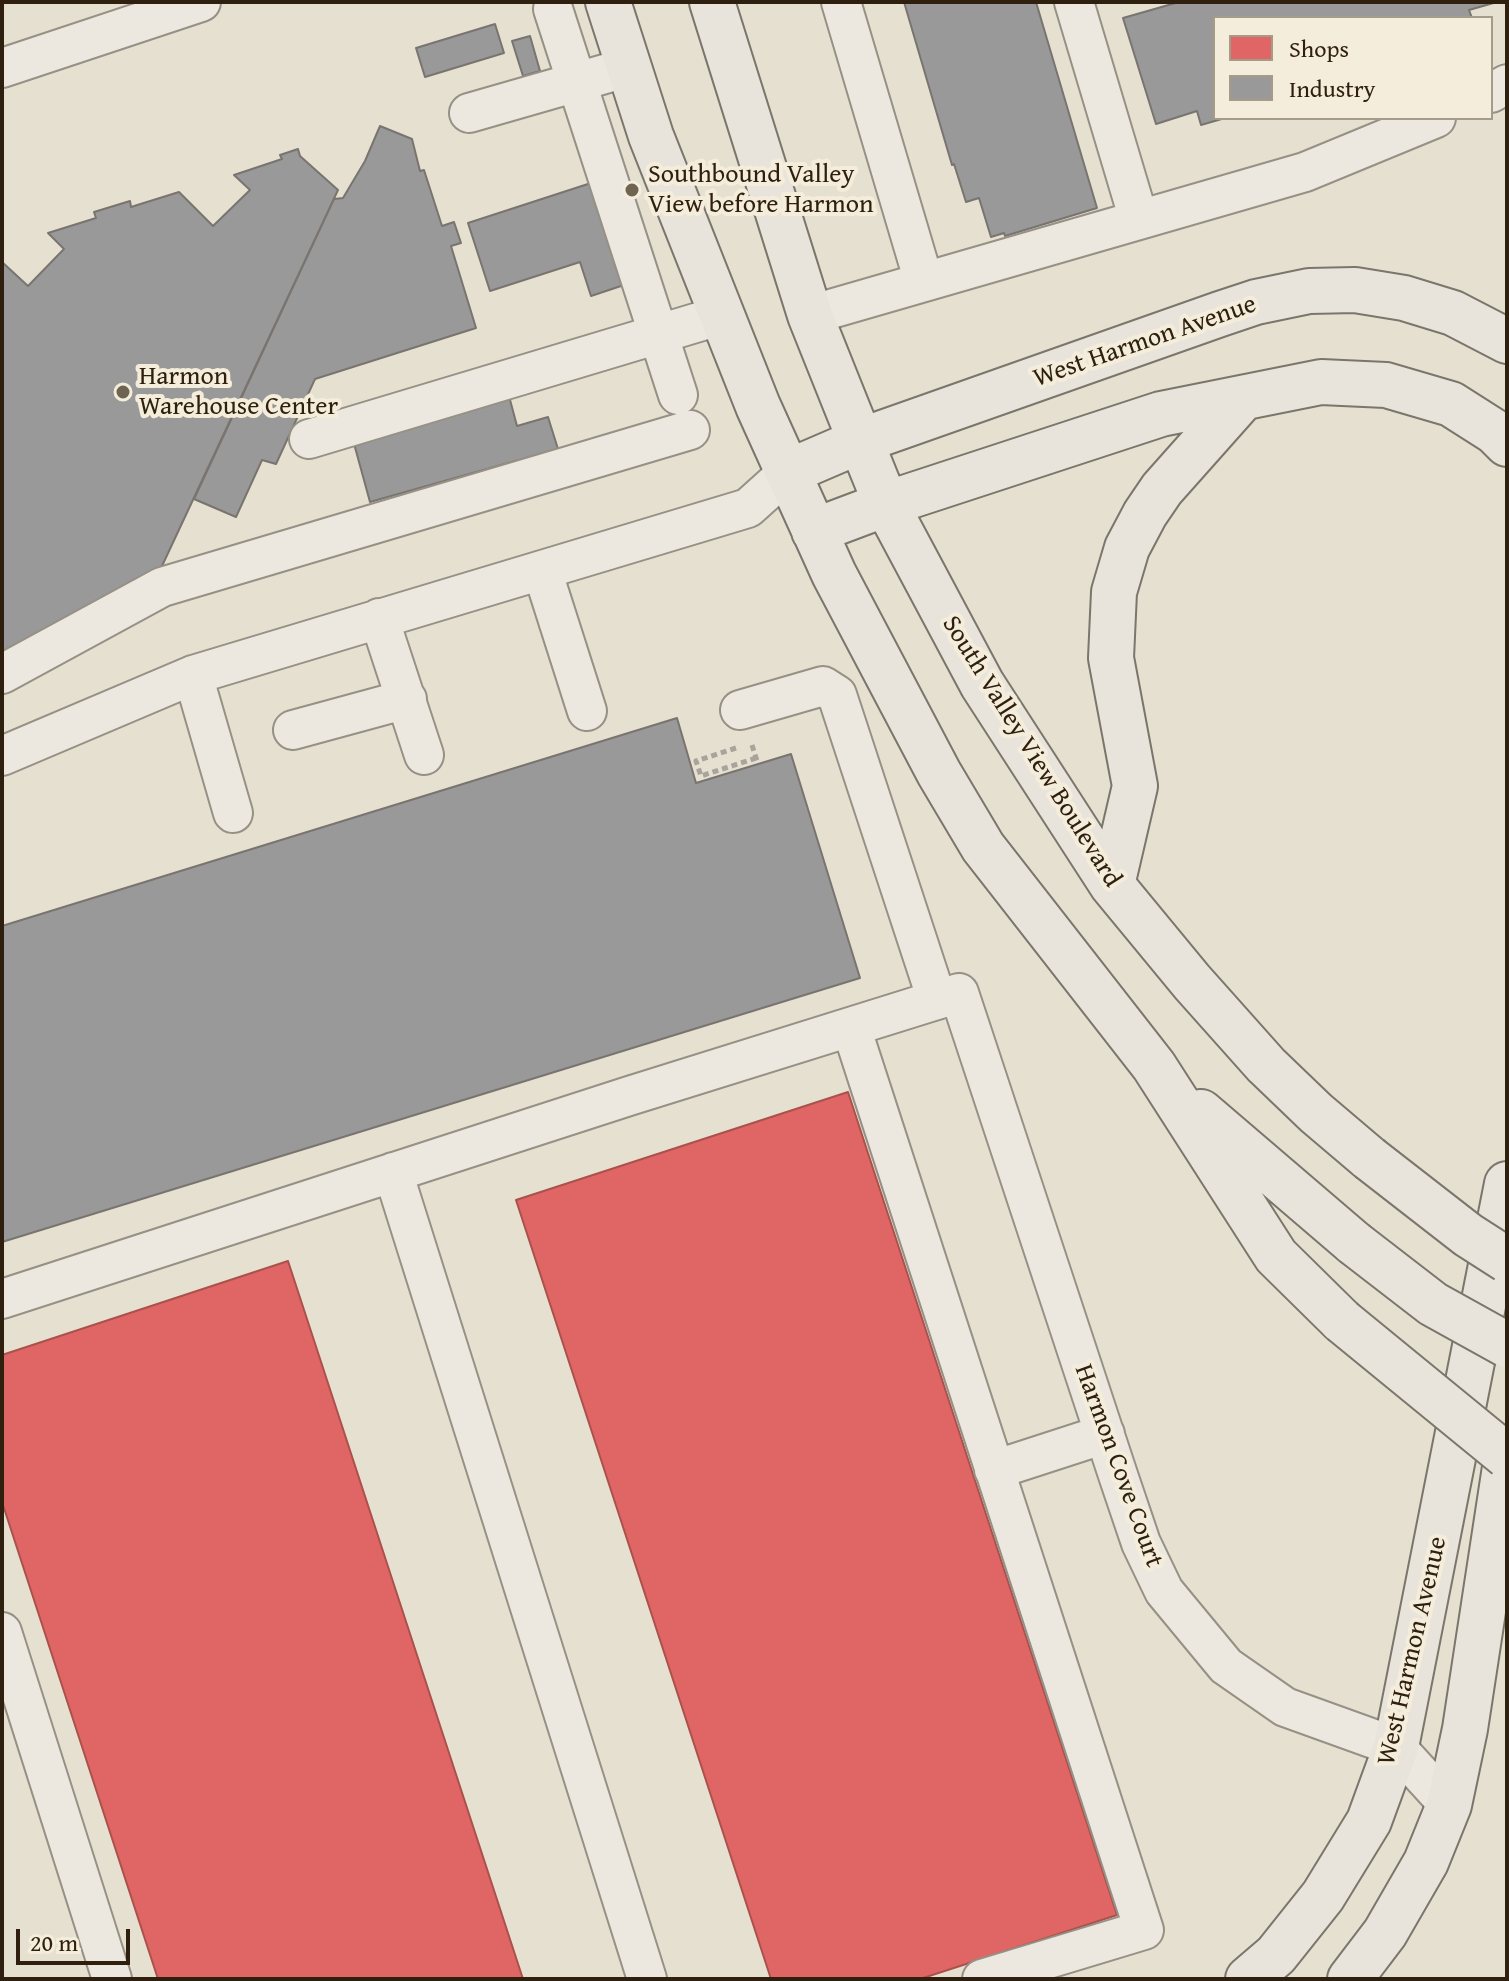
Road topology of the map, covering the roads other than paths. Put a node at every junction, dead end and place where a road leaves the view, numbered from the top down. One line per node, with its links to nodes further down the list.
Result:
1 (201, 2): 7 (street)
2 (608, 2): 8 (main road)
3 (712, 2): 16 (main road, South Valley View Boulevard)
4 (841, 2): 14 (street)
5 (1074, 2): 13 (street)
6 (553, 9): 10 (street)
7 (108, 16): 9 (street)
8 (629, 67): 10 (street); 15 (main road)
9 (2, 68)
10 (577, 82): 11 (street); 17 (street)
11 (469, 113)
12 (1431, 120): 13 (street)
13 (1139, 220): 14 (street)
14 (924, 282): 16 (street)
15 (722, 315): 17 (street); 23 (main road)
16 (810, 315): 21 (main road, South Valley View Boulevard)
17 (658, 334): 20 (street); 29 (street)
18 (1507, 341): 21 (main road, West Harmon Avenue)
19 (1242, 399): 22 (main road); 24 (main road); 38 (main road)
20 (309, 439)
21 (860, 441): 23 (main road, West Harmon Avenue); 24 (main road, South Valley View Boulevard)
22 (1507, 444)
23 (788, 472): 25 (street); 26 (main road)
24 (886, 504): 26 (main road); 38 (main road, South Valley View Boulevard)
25 (748, 508): 26 (street); 27 (street)
26 (814, 531): 41 (main road)
27 (542, 570): 28 (street); 33 (street)
28 (379, 618): 30 (street); 31 (street)
29 (2, 674)
30 (193, 675): 36 (street); 37 (street)
31 (407, 699): 34 (street); 35 (street)
32 (740, 710): 39 (street, Harmon Cove Court)
33 (587, 711)
34 (293, 730)
35 (424, 755)
36 (2, 756)
37 (233, 813)
38 (1112, 885): 44 (main road, South Valley View Boulevard, bridge)
39 (948, 997): 40 (street); 47 (street, Harmon Cove Court)
40 (851, 1027): 42 (street); 49 (street)
41 (1154, 1066): 46 (main road, bridge); 48 (main road, bridge)
42 (393, 1172): 45 (street); 54 (street)
43 (1507, 1184): 51 (main road, West Harmon Avenue)
44 (1507, 1260)
45 (2, 1299)
46 (1507, 1345)
47 (1105, 1434): 49 (street); 51 (street, Harmon Cove Court)
48 (1507, 1455): 52 (main road, West Harmon Avenue)
49 (994, 1470): 55 (street)
50 (2, 1632): 53 (street)
51 (1396, 1747): 52 (street, Harmon Cove Court); 56 (main road, West Harmon Avenue)
52 (1449, 1805): 57 (main road, West Harmon Avenue)
53 (112, 1979)
54 (647, 1979)
55 (982, 1979)
56 (1248, 1979)
57 (1350, 1979)

